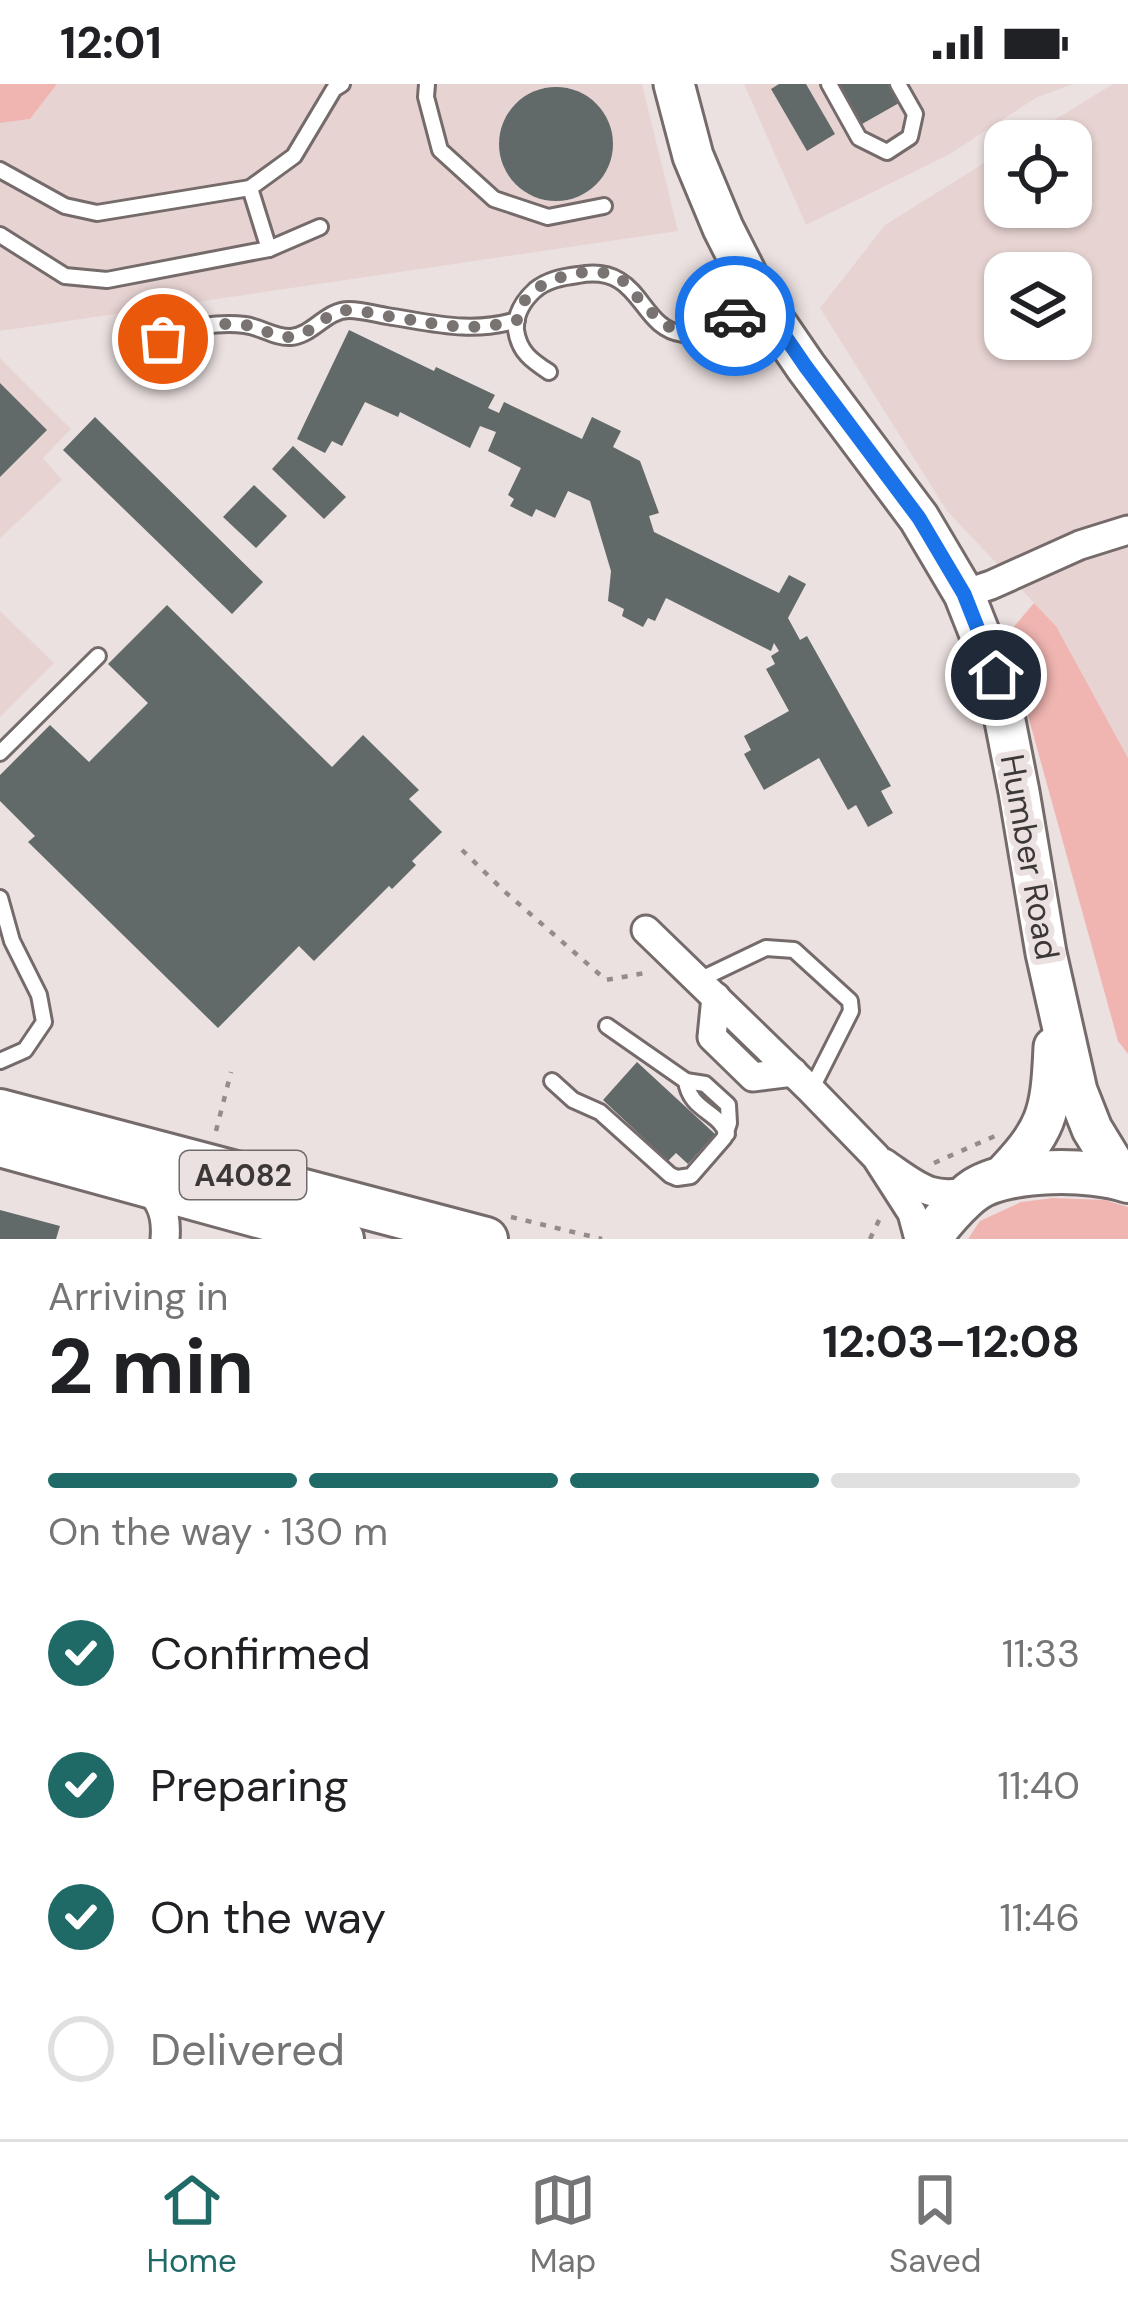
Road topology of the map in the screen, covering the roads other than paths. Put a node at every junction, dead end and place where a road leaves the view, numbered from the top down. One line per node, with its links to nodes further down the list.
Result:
1 (342, 84): 7 (lane)
2 (427, 84): 8 (lane)
3 (674, 84): 12 (main road, Humber Road)
4 (829, 84): 5 (lane)
5 (898, 84)
6 (0, 170): 7 (lane)
7 (250, 188): 11 (lane)
8 (604, 206)
9 (320, 227): 11 (lane)
10 (0, 235): 11 (lane)
11 (268, 249)
12 (758, 297): 13 (lane); 17 (main road, Humber Road)
13 (517, 320): 14 (lane); 15 (lane)
14 (163, 339)
15 (549, 372)
16 (1128, 530): 17 (street)
17 (964, 594): 23 (main road, Humber Road)
18 (98, 656): 19 (lane)
19 (0, 753)
20 (0, 898): 25 (lane)
21 (646, 930): 22 (street)
22 (707, 988): 27 (street); 27 (lane)
23 (1056, 998): 31 (main road, Humber Road); 33 (main road, Humber Road)
24 (608, 1026): 26 (lane)
25 (0, 1060)
26 (552, 1081)
27 (802, 1081): 30 (street)
28 (0, 1111): 37 (main road, A4082)
29 (0, 1145): 32 (main road, A4082)
30 (876, 1157): 33 (street); 38 (street)
31 (1125, 1179): 33 (main road)
32 (137, 1182): 34 (main road, A4082); 35 (street)
33 (987, 1185): 39 (main road)
34 (282, 1233): 36 (main road, A4082)
35 (166, 1239)
36 (342, 1239)
37 (486, 1239)
38 (919, 1239)
39 (930, 1239)

